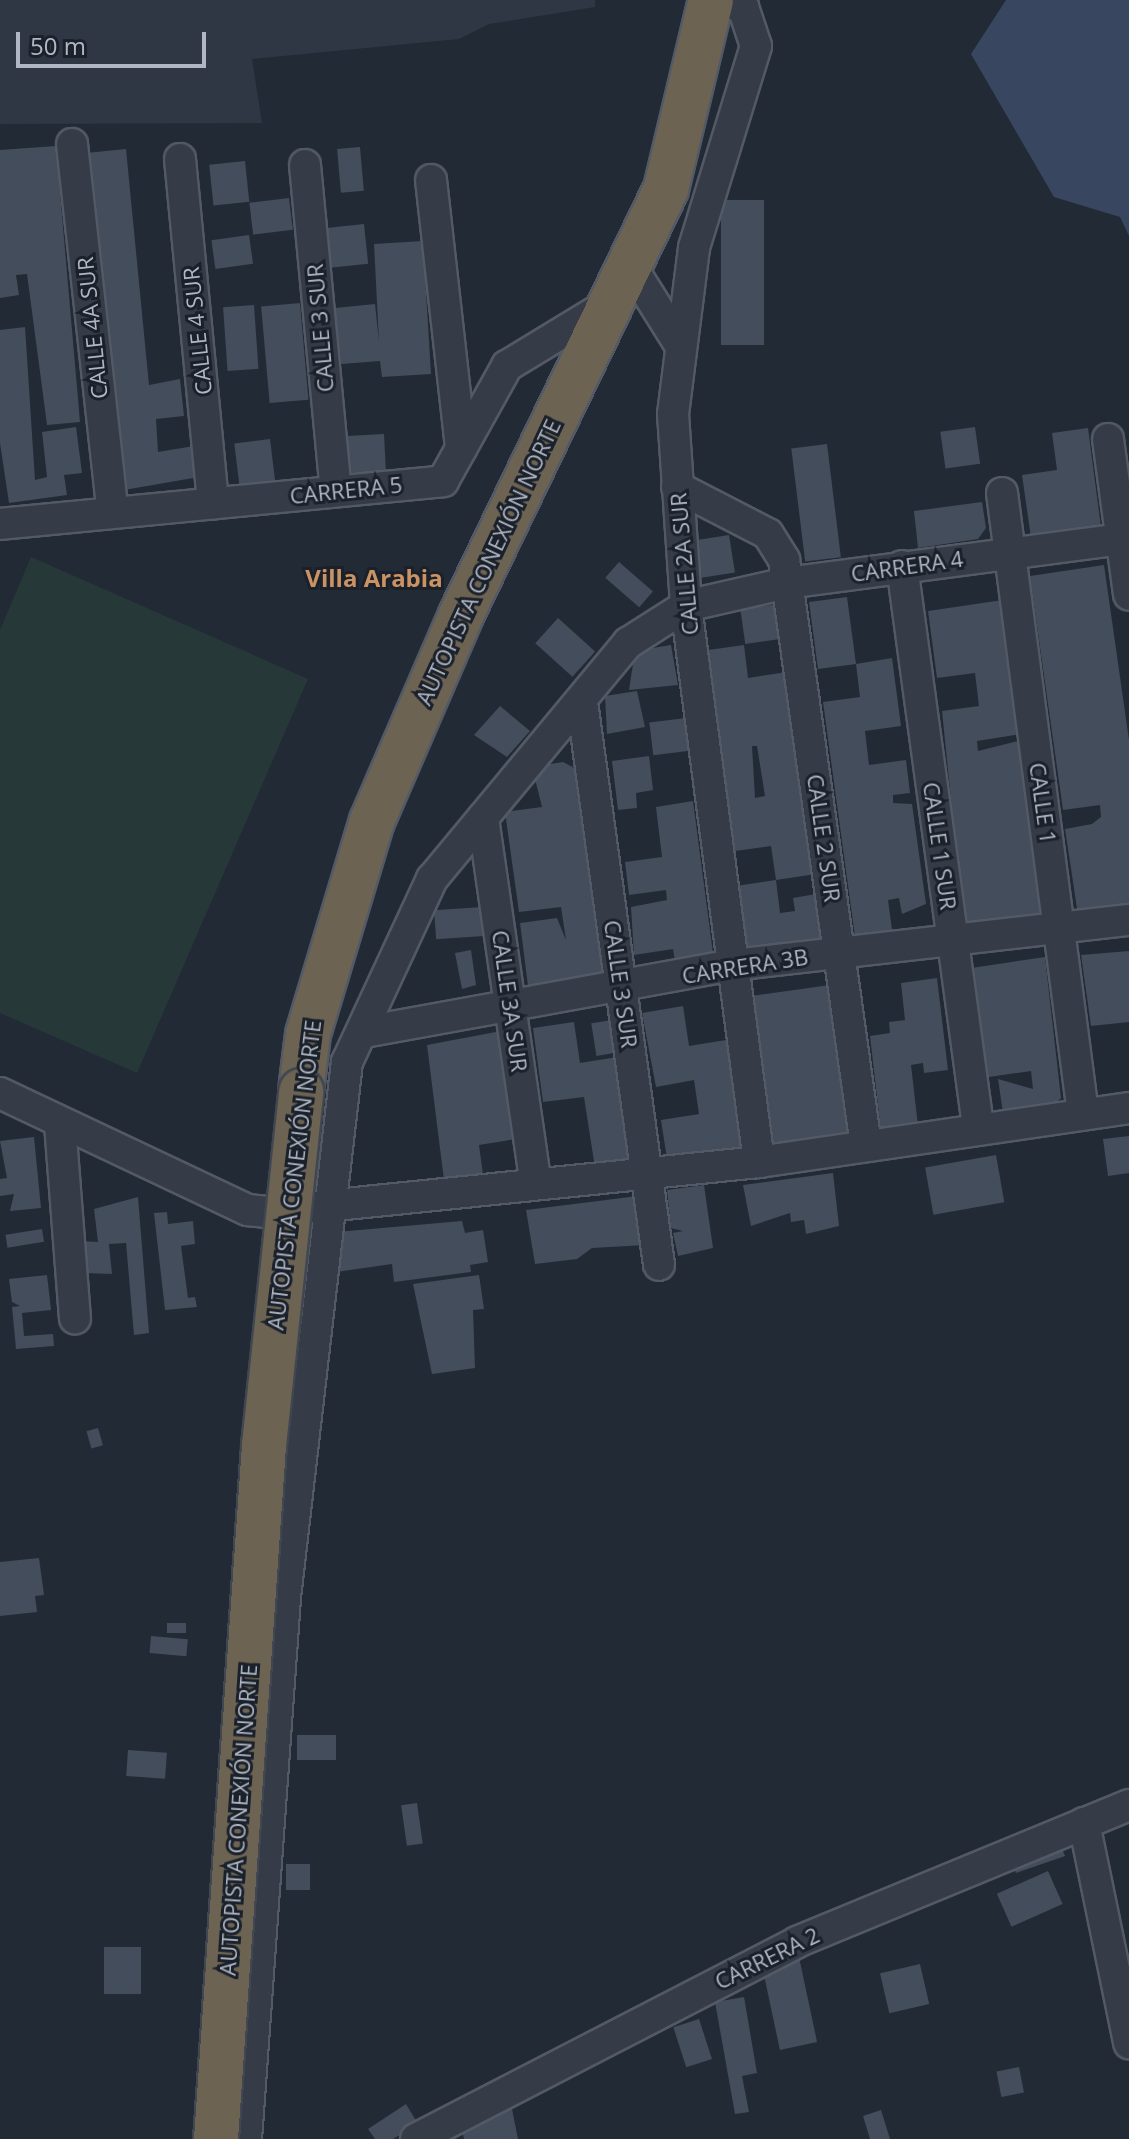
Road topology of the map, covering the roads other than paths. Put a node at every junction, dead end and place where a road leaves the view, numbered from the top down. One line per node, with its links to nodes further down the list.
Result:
1 (712, 0): 6 (highway, AUTOPISTA CONEXIÓN NORTE); 8 (street, CALLE 2A SUR)
2 (72, 144): 15 (street, CALLE 4A SUR)
3 (180, 159): 14 (street, CALLE 4 SUR)
4 (305, 165): 12 (street, CALLE 3 SUR)
5 (431, 180): 10 (street)
6 (630, 265): 7 (highway, AUTOPISTA CONEXIÓN NORTE); 8 (street)
7 (609, 304): 10 (street, CARRERA 5); 49 (highway, AUTOPISTA CONEXIÓN NORTE, bridge)
8 (679, 343): 11 (street, CALLE 2A SUR)
9 (1108, 439): 17 (street)
10 (461, 448): 12 (street, CARRERA 5)
11 (677, 487): 20 (street, CALLE 2 SUR); 22 (street, CALLE 2A SUR)
12 (336, 491): 14 (street, CARRERA 5)
13 (1002, 493): 18 (street, CALLE 1)
14 (213, 503): 15 (street, CARRERA 5)
15 (113, 513): 16 (street, CARRERA 5)
16 (0, 524)
17 (1125, 538): 18 (street, CARRERA 4); 21 (street)
18 (1010, 553): 19 (street, CARRERA 4); 26 (street, CALLE 1)
19 (902, 566): 20 (street, CARRERA 4); 27 (street, CALLE 1 SUR)
20 (787, 583): 22 (street, CARRERA 4); 28 (street, CALLE 2 SUR)
21 (1129, 595)
22 (686, 606): 23 (street, CARRERA 4); 29 (street, CALLE 2A SUR)
23 (582, 702): 24 (street, CARRERA 4); 30 (street, CALLE 3 SUR)
24 (483, 818): 31 (street, CALLE 3A SUR); 32 (street, CARRERA 4)
25 (1129, 920): 26 (street, CARRERA 3B)
26 (1059, 928): 27 (street, CARRERA 3B); 35 (street, CALLE 1)
27 (953, 940): 28 (street, CARRERA 3B); 37 (street, CALLE 1 SUR)
28 (840, 953): 29 (street, CARRERA 3B); 38 (street, CALLE 2 SUR)
29 (733, 965): 30 (street, CARRERA 3B); 39 (street, CALLE 2A SUR)
30 (621, 987): 31 (street, CARRERA 3B); 40 (street, CALLE 3 SUR)
31 (511, 1010): 32 (street, CARRERA 3B); 41 (street, CALLE 3A SUR)
32 (364, 1032): 42 (street, CARRERA 4)
33 (0, 1093): 36 (street)
34 (1129, 1108): 35 (street)
35 (1083, 1113): 37 (street)
36 (60, 1124): 42 (street); 44 (street)
37 (978, 1126): 38 (street)
38 (866, 1146): 39 (street)
39 (759, 1162): 40 (street)
40 (646, 1173): 41 (street); 43 (street, CALLE 3 SUR)
41 (536, 1184): 42 (street)
42 (327, 1204): 50 (street, CARRERA 4)
43 (659, 1265)
44 (75, 1318)
45 (1129, 1805): 46 (street, CARRERA 2)
46 (1084, 1823): 47 (street); 48 (street, CARRERA 2)
47 (1129, 2043)
48 (416, 2137)
49 (216, 2139)
50 (246, 2139)

